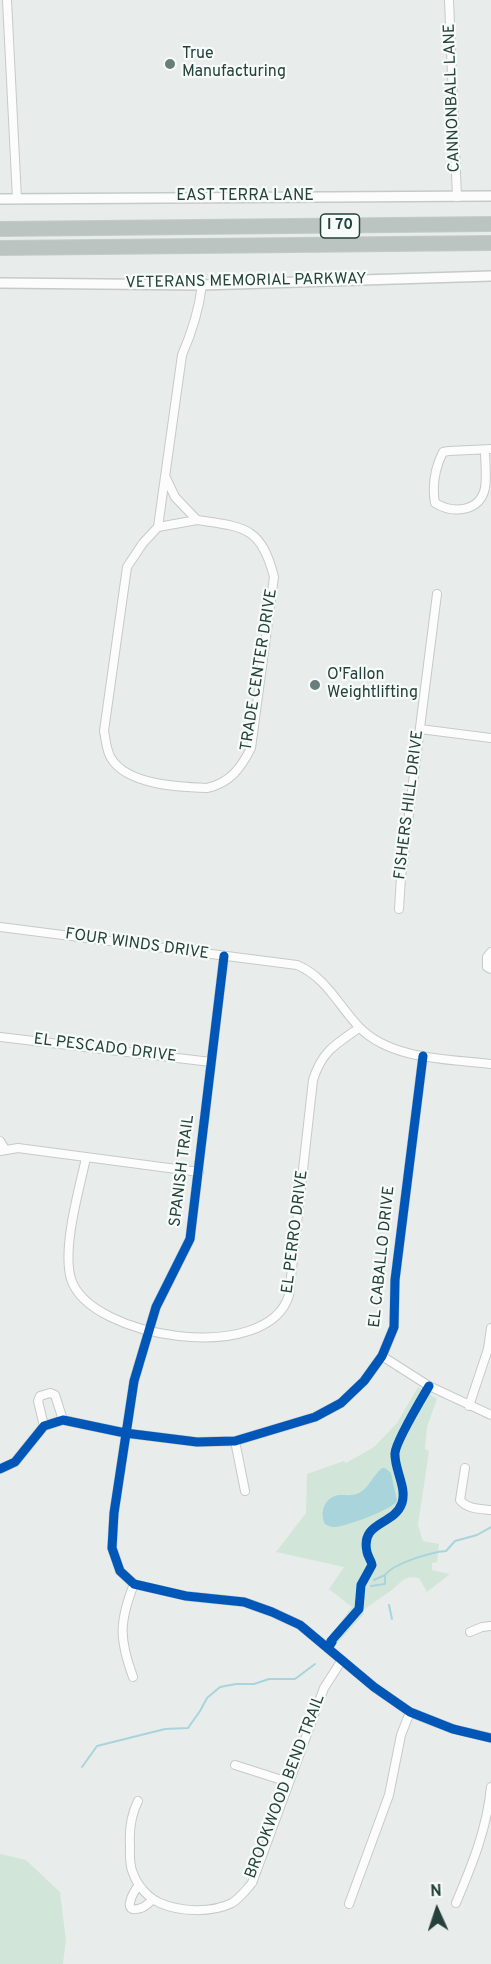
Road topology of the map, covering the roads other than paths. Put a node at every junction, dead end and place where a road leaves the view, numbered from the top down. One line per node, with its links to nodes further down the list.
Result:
1 (7, 0): 6 (street)
2 (449, 0): 3 (street, CANNONBALL LANE)
3 (457, 196): 4 (street, EAST TERRA LANE); 6 (street, EAST TERRA LANE)
4 (491, 196)
5 (0, 199): 6 (street, EAST TERRA LANE)
6 (16, 199)
7 (491, 224): 8 (highway, I 70)
8 (0, 229)
9 (491, 243): 10 (highway, I 70)
10 (0, 248)
11 (491, 276): 13 (street, VETERANS MEMORIAL PARKWAY)
12 (0, 284): 13 (street, VETERANS MEMORIAL PARKWAY)
13 (202, 285): 15 (street)
14 (488, 449): 14 (street)
15 (165, 477): 16 (street); 17 (street)
16 (197, 520): 17 (street, TRADE CENTER DRIVE); 17 (street, TRADE CENTER DRIVE)
17 (158, 527)
18 (437, 594): 19 (street, FISHERS HILL DRIVE)
19 (420, 729): 20 (street); 21 (street, FISHERS HILL DRIVE)
20 (491, 738)
21 (399, 909)
22 (0, 927): 24 (street, FOUR WINDS DRIVE)
23 (491, 952): 25 (street)
24 (224, 956): 26 (street, FOUR WINDS DRIVE); 29 (street, SPANISH TRAIL)
25 (491, 969)
26 (359, 1028): 28 (street, FOUR WINDS DRIVE); 36 (street, EL PERRO DRIVE)
27 (0, 1037): 29 (street, EL PESCADO DRIVE)
28 (423, 1056): 30 (street, FOUR WINDS DRIVE); 37 (street, EL CABALLO DRIVE)
29 (211, 1062): 34 (street, SPANISH TRAIL)
30 (491, 1064)
31 (0, 1141): 32 (street)
32 (3, 1150): 33 (street)
33 (86, 1158): 34 (street); 36 (street, EL PERRO DRIVE)
34 (199, 1172): 36 (street, SPANISH TRAIL)
35 (491, 1328): 38 (street)
36 (148, 1331): 42 (street, SPANISH TRAIL)
37 (382, 1356): 38 (street); 43 (street, EL CABALLO DRIVE)
38 (469, 1406): 39 (street)
39 (491, 1415)
40 (59, 1422): 41 (street); 41 (street); 42 (street, EL CABALLO DRIVE)
41 (44, 1426): 45 (street)
42 (125, 1433): 43 (street, EL CABALLO DRIVE); 48 (street, SPANISH TRAIL)
43 (236, 1441): 46 (street)
44 (465, 1468): 47 (street)
45 (0, 1469)
46 (245, 1491)
47 (491, 1510)
48 (134, 1584): 51 (street); 52 (street)
49 (491, 1626): 50 (street)
50 (470, 1632)
51 (342, 1660): 53 (street); 56 (street, BROOKWOOD BEND TRAIL)
52 (133, 1677)
53 (410, 1712): 54 (street); 62 (street)
54 (491, 1738)
55 (235, 1765): 56 (street)
56 (288, 1782): 60 (street, BROOKWOOD BEND TRAIL)
57 (491, 1787): 61 (street)
58 (138, 1801): 59 (street, BROOKWOOD BEND TRAIL)
59 (139, 1885): 60 (street, BROOKWOOD BEND TRAIL); 60 (street, BROOKWOOD BEND TRAIL)
60 (153, 1899)
61 (456, 1903)
62 (349, 1904)

